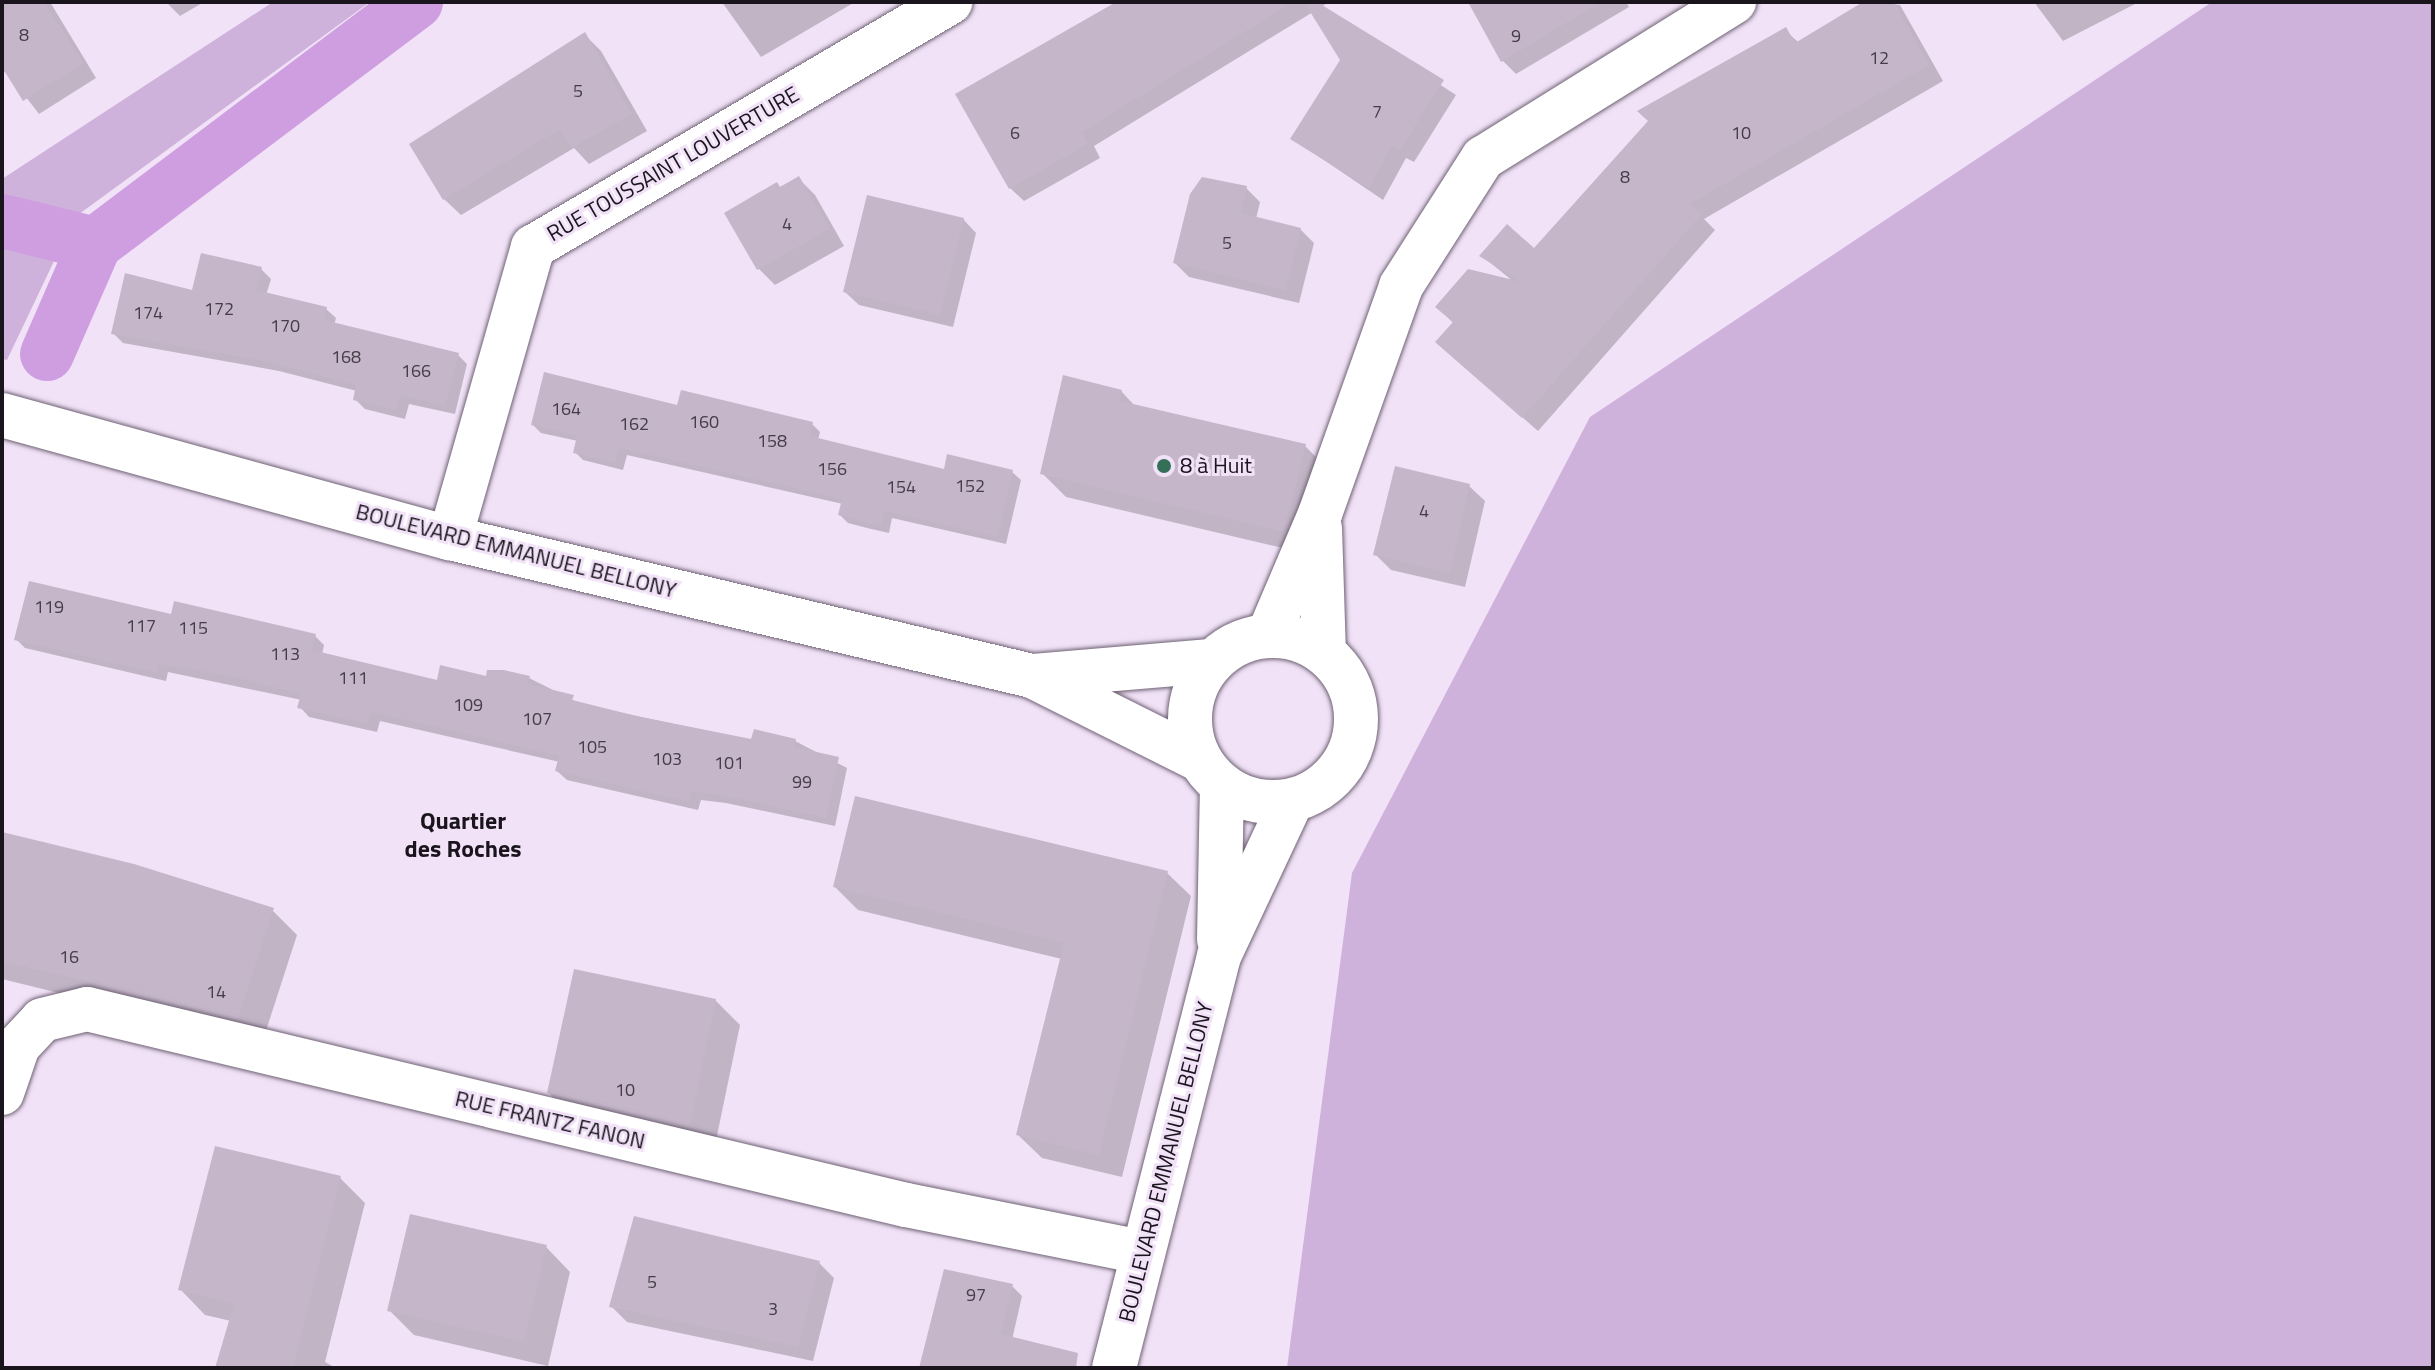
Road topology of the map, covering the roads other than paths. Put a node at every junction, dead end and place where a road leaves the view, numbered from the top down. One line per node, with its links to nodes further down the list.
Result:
1 (950, 2): 5 (street, RUE TOUSSAINT LOUVERTURE)
2 (1734, 2): 4 (street)
3 (2, 415): 5 (street, BOULEVARD EMMANUEL BELLONY)
4 (1320, 514): 6 (street); 7 (street)
5 (450, 538): 9 (street, BOULEVARD EMMANUEL BELLONY)
6 (1268, 636): 7 (street); 8 (street)
7 (1324, 652): 11 (street)
8 (1212, 661): 9 (street, BOULEVARD EMMANUEL BELLONY); 10 (street)
9 (1032, 676): 10 (street, BOULEVARD EMMANUEL BELLONY)
10 (1210, 773): 11 (street); 12 (street, BOULEVARD EMMANUEL BELLONY)
11 (1291, 802): 12 (street, BOULEVARD EMMANUEL BELLONY)
12 (1219, 956): 14 (street, BOULEVARD EMMANUEL BELLONY)
13 (2, 1093): 14 (street, RUE FRANTZ FANON)
14 (1142, 1252): 15 (street, BOULEVARD EMMANUEL BELLONY)
15 (1114, 1368)

